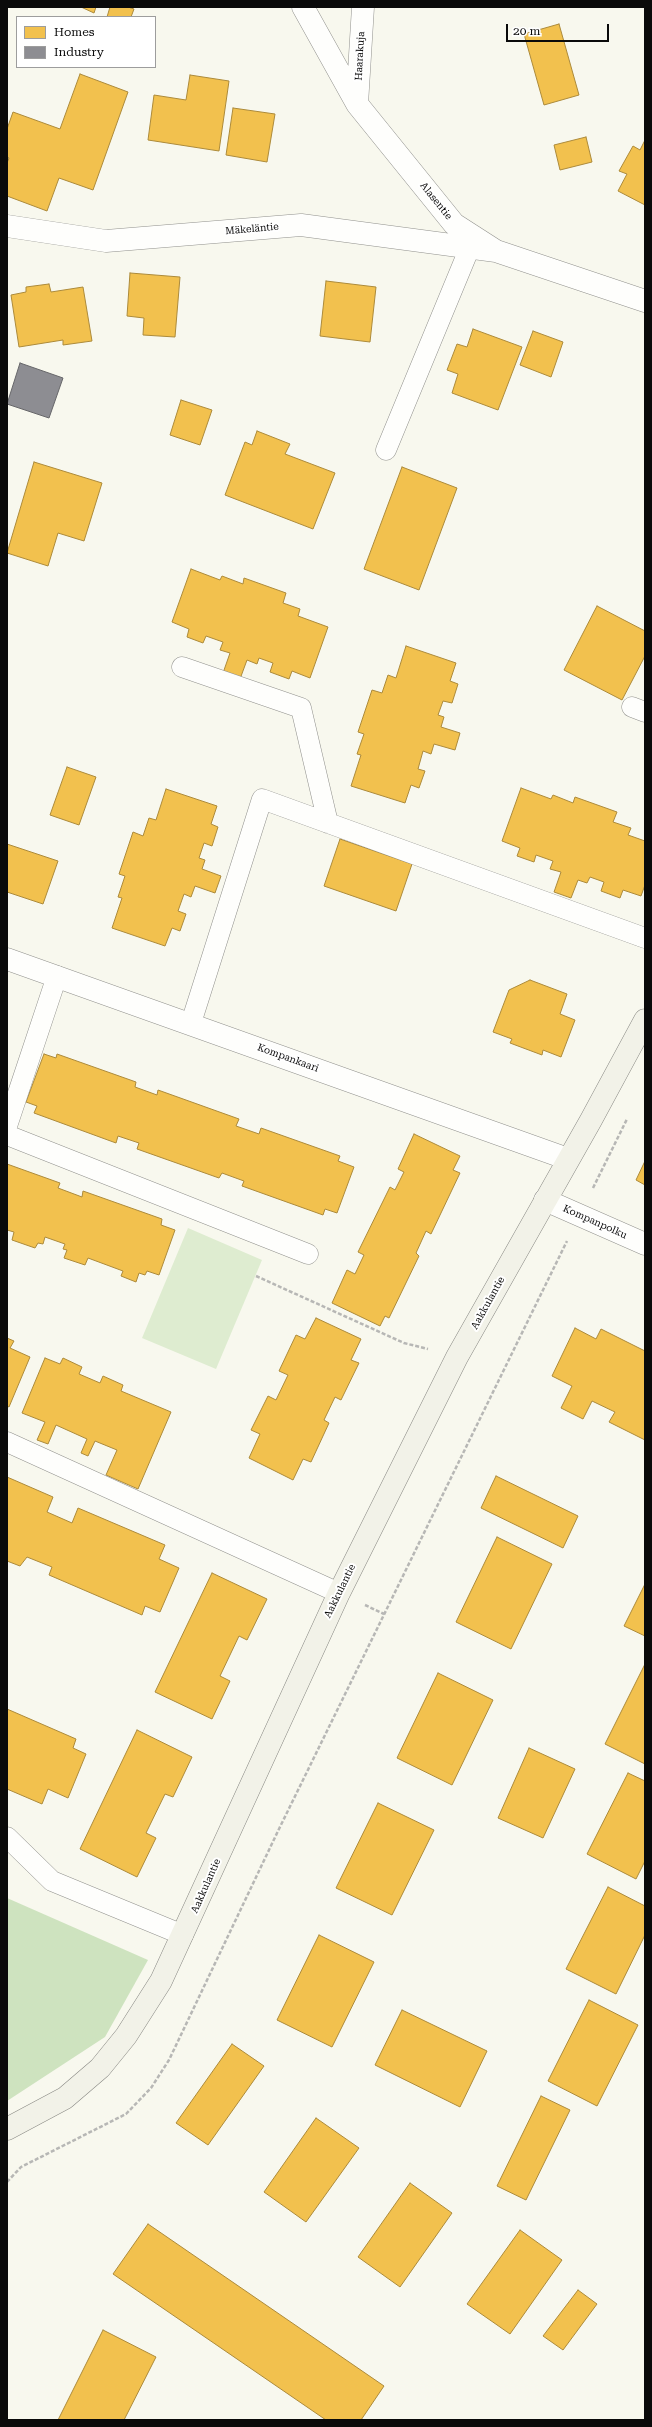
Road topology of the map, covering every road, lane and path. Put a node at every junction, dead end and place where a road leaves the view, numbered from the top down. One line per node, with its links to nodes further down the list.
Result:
1 (303, 7): 3 (street, Alasentie)
2 (363, 7): 3 (street, Haarakuja)
3 (357, 104): 6 (street, Alasentie)
4 (7, 226): 5 (street, Mäkeläntie)
5 (470, 247): 6 (street, Mäkeläntie); 8 (lane)
6 (496, 251): 7 (street, Alasentie)
7 (645, 301)
8 (386, 450)
9 (182, 667): 10 (lane)
10 (328, 823): 11 (lane); 15 (lane)
11 (645, 938)
12 (7, 959): 13 (street, Kompankaari)
13 (57, 976): 15 (street, Kompankaari); 17 (lane)
14 (645, 1020): 18 (street, Aakkulantie)
15 (191, 1023): 18 (street, Kompankaari)
16 (630, 1115): 20 (path)
17 (8, 1125): 22 (lane)
18 (568, 1159): 19 (street, Aakkulantie)
19 (545, 1200): 20 (street, Kompanpolku); 24 (street, Aakkulantie)
20 (580, 1214): 21 (street, Kompanpolku); 30 (path)
21 (645, 1244)
22 (308, 1254)
23 (256, 1276): 24 (path)
24 (457, 1357): 26 (street, Aakkulantie)
25 (7, 1442): 26 (lane)
26 (339, 1593): 28 (street, Aakkulantie)
27 (7, 1837): 28 (lane)
28 (183, 1935): 29 (street, Aakkulantie)
29 (7, 2128)
30 (7, 2182)

